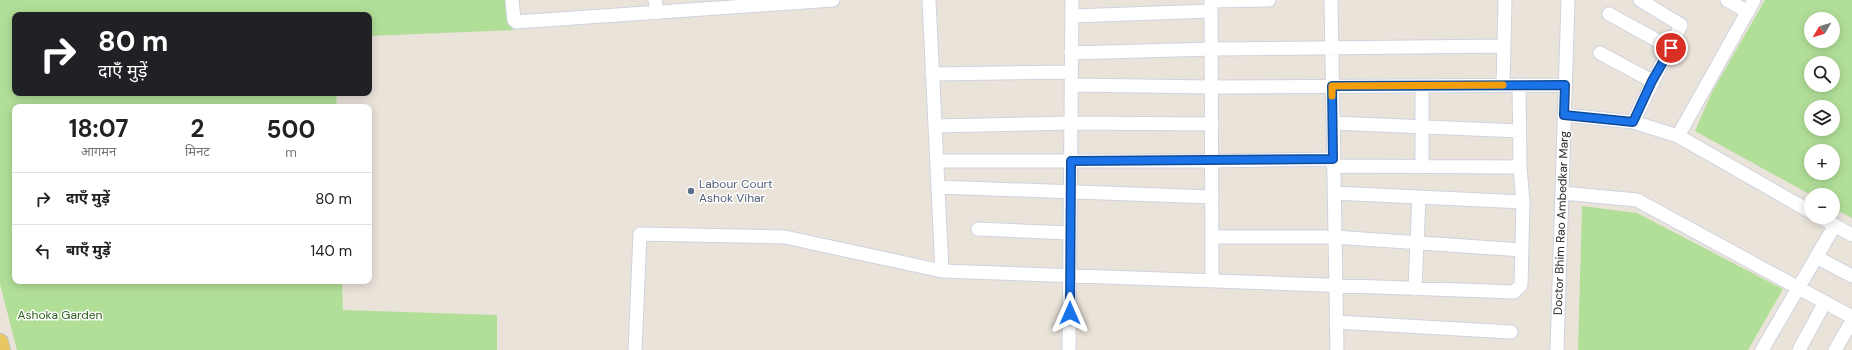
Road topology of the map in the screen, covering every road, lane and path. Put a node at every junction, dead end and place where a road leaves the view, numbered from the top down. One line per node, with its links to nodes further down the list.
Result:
1 (512, 0): 14 (street)
2 (833, 0): 12 (street)
3 (929, 0): 25 (street)
4 (1072, 0): 17 (street)
5 (1269, 0): 13 (street)
6 (1331, 0): 19 (street)
7 (1505, 0): 18 (street)
8 (1568, 0): 30 (street, Doctor Bhim Rao Ambedkar Marg)
9 (1640, 0): 20 (street)
10 (1727, 0): 15 (street)
11 (1754, 0): 15 (street)
12 (766, 2): 14 (street)
13 (1211, 4): 17 (street); 21 (street)
14 (656, 7)
15 (1748, 12): 42 (street)
16 (1609, 14): 20 (street)
17 (1072, 16): 22 (street)
18 (1504, 46): 19 (street); 28 (street)
19 (1332, 48): 21 (street); 31 (street)
20 (1671, 48): 26 (street)
21 (1212, 49): 22 (street); 33 (street)
22 (1072, 53): 24 (street)
23 (1600, 53): 26 (street)
24 (1071, 72): 25 (street); 27 (street)
25 (932, 74): 39 (street)
26 (1652, 81): 35 (street)
27 (1071, 85): 33 (street); 36 (street)
28 (1503, 85): 29 (street); 32 (street)
29 (1519, 85): 30 (street); 41 (street)
30 (1565, 85): 34 (street, Doctor Bhim Rao Ambedkar Marg)
31 (1332, 86): 32 (street); 33 (street); 37 (street)
32 (1422, 86): 40 (street)
33 (1212, 87): 38 (street)
34 (1564, 115): 35 (street); 52 (street, Doctor Bhim Rao Ambedkar Marg)
35 (1633, 122): 42 (street)
36 (1071, 123): 38 (street); 39 (street); 44 (street)
37 (1333, 123): 40 (street); 46 (street)
38 (1212, 124): 45 (street)
39 (935, 126): 43 (street)
40 (1422, 127): 41 (street); 47 (street)
41 (1519, 131): 48 (street)
42 (1678, 136): 56 (street)
43 (937, 161): 44 (street); 49 (street)
44 (1071, 161): 45 (street); 50 (street)
45 (1213, 161): 46 (street); 53 (street)
46 (1333, 162): 47 (street); 51 (street)
47 (1422, 166): 48 (street)
48 (1520, 167): 55 (street)
49 (938, 188): 50 (street); 66 (street)
50 (1070, 192): 53 (street); 59 (street)
51 (1334, 193): 54 (street); 62 (street)
52 (1562, 193): 71 (street); 83 (street, Doctor Bhim Rao Ambedkar Marg)
53 (1212, 197): 61 (street)
54 (1419, 197): 55 (street); 63 (street)
55 (1523, 202): 64 (street)
56 (1804, 208)
57 (1835, 225): 60 (street); 65 (street)
58 (978, 229): 59 (street)
59 (1070, 233): 67 (street)
60 (1852, 235)
61 (1212, 237): 62 (street); 69 (street)
62 (1334, 237): 63 (street); 70 (street)
63 (1417, 244): 64 (street); 72 (street)
64 (1522, 250): 72 (street)
65 (1816, 257): 68 (street); 71 (street)
66 (942, 271): 67 (street); 80 (street)
67 (1070, 276): 69 (street); 81 (street)
68 (1852, 276)
69 (1212, 280): 70 (street)
70 (1335, 287): 72 (street); 76 (street)
71 (1799, 287): 73 (street); 84 (street)
72 (1415, 289)
73 (1826, 302): 74 (street); 85 (street)
74 (1852, 317)
75 (1852, 320): 86 (street)
76 (1336, 322): 77 (street); 82 (street)
77 (1511, 332)
78 (0, 342): 79 (main road)
79 (2, 350)
80 (636, 350)
81 (1069, 350)
82 (1336, 350)
83 (1557, 350)
84 (1762, 350)
85 (1799, 350)
86 (1835, 350)

